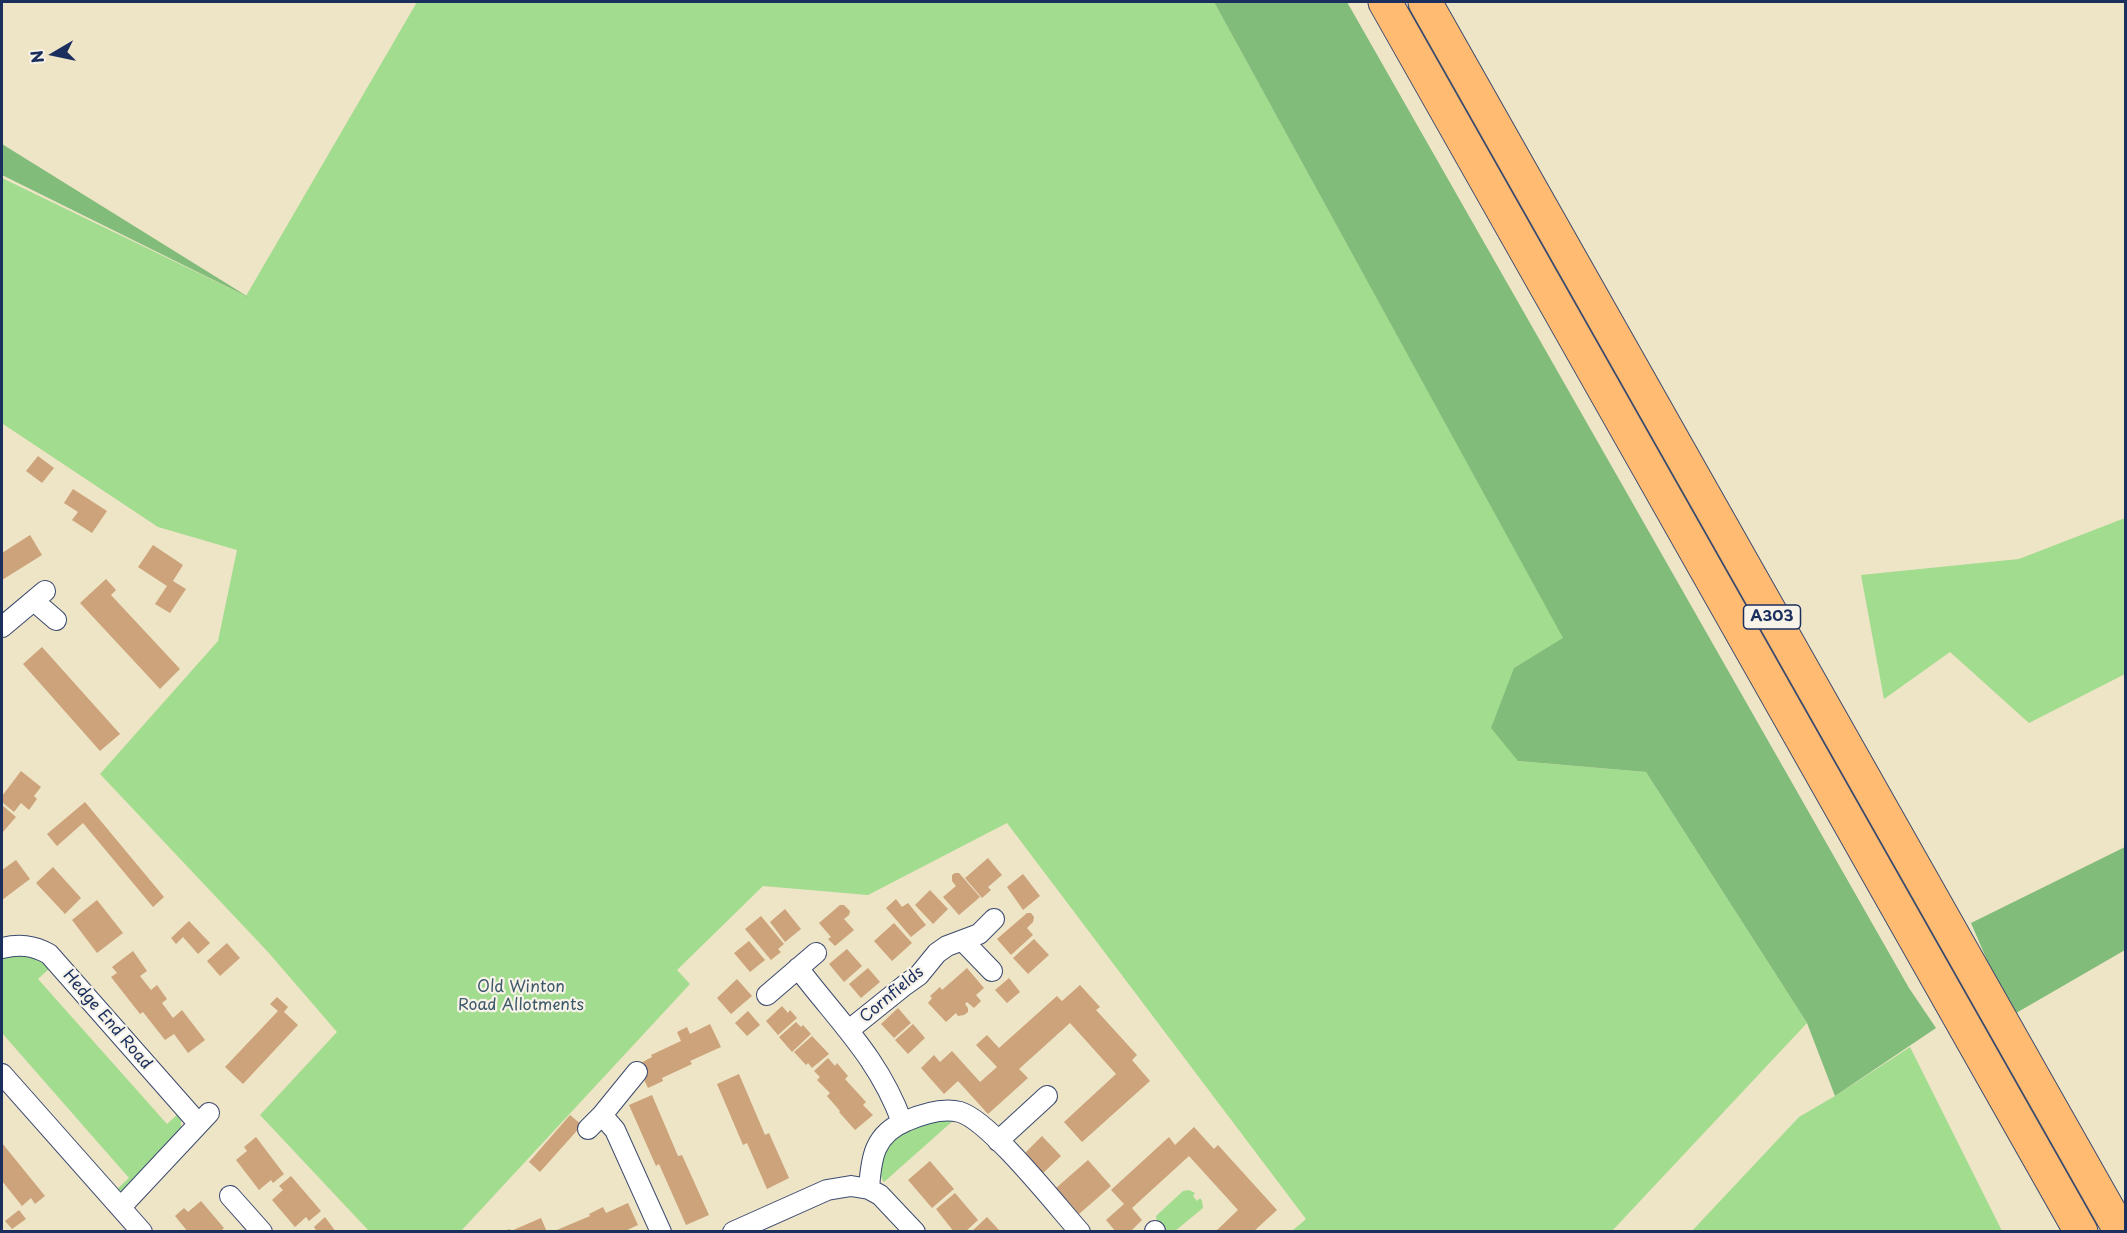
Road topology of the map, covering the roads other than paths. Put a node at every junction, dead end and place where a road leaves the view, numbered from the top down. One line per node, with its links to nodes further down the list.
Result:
1 (1385, 2): 27 (highway, A303)
2 (1425, 2): 28 (highway, A303)
3 (56, 620): 4 (street)
4 (2, 627)
5 (994, 919): 6 (street, Cornfields)
6 (963, 940): 10 (street); 12 (street, Cornfields)
7 (2, 948): 20 (street, Hedge End Road)
8 (816, 953): 9 (street)
9 (798, 968): 11 (street); 12 (street, Cornfields)
10 (992, 971)
11 (767, 995)
12 (849, 1030): 16 (street, Cornfields)
13 (637, 1072): 23 (street)
14 (2, 1074): 20 (street)
15 (1047, 1096): 17 (street)
16 (902, 1122): 17 (street); 18 (street)
17 (998, 1141): 26 (street)
18 (869, 1188): 24 (street); 25 (street)
19 (230, 1196): 22 (street)
20 (121, 1207): 21 (street)
21 (142, 1232)
22 (262, 1232)
23 (661, 1232)
24 (734, 1232)
25 (915, 1232)
26 (1080, 1232)
27 (2081, 1232)
28 (2121, 1232)

